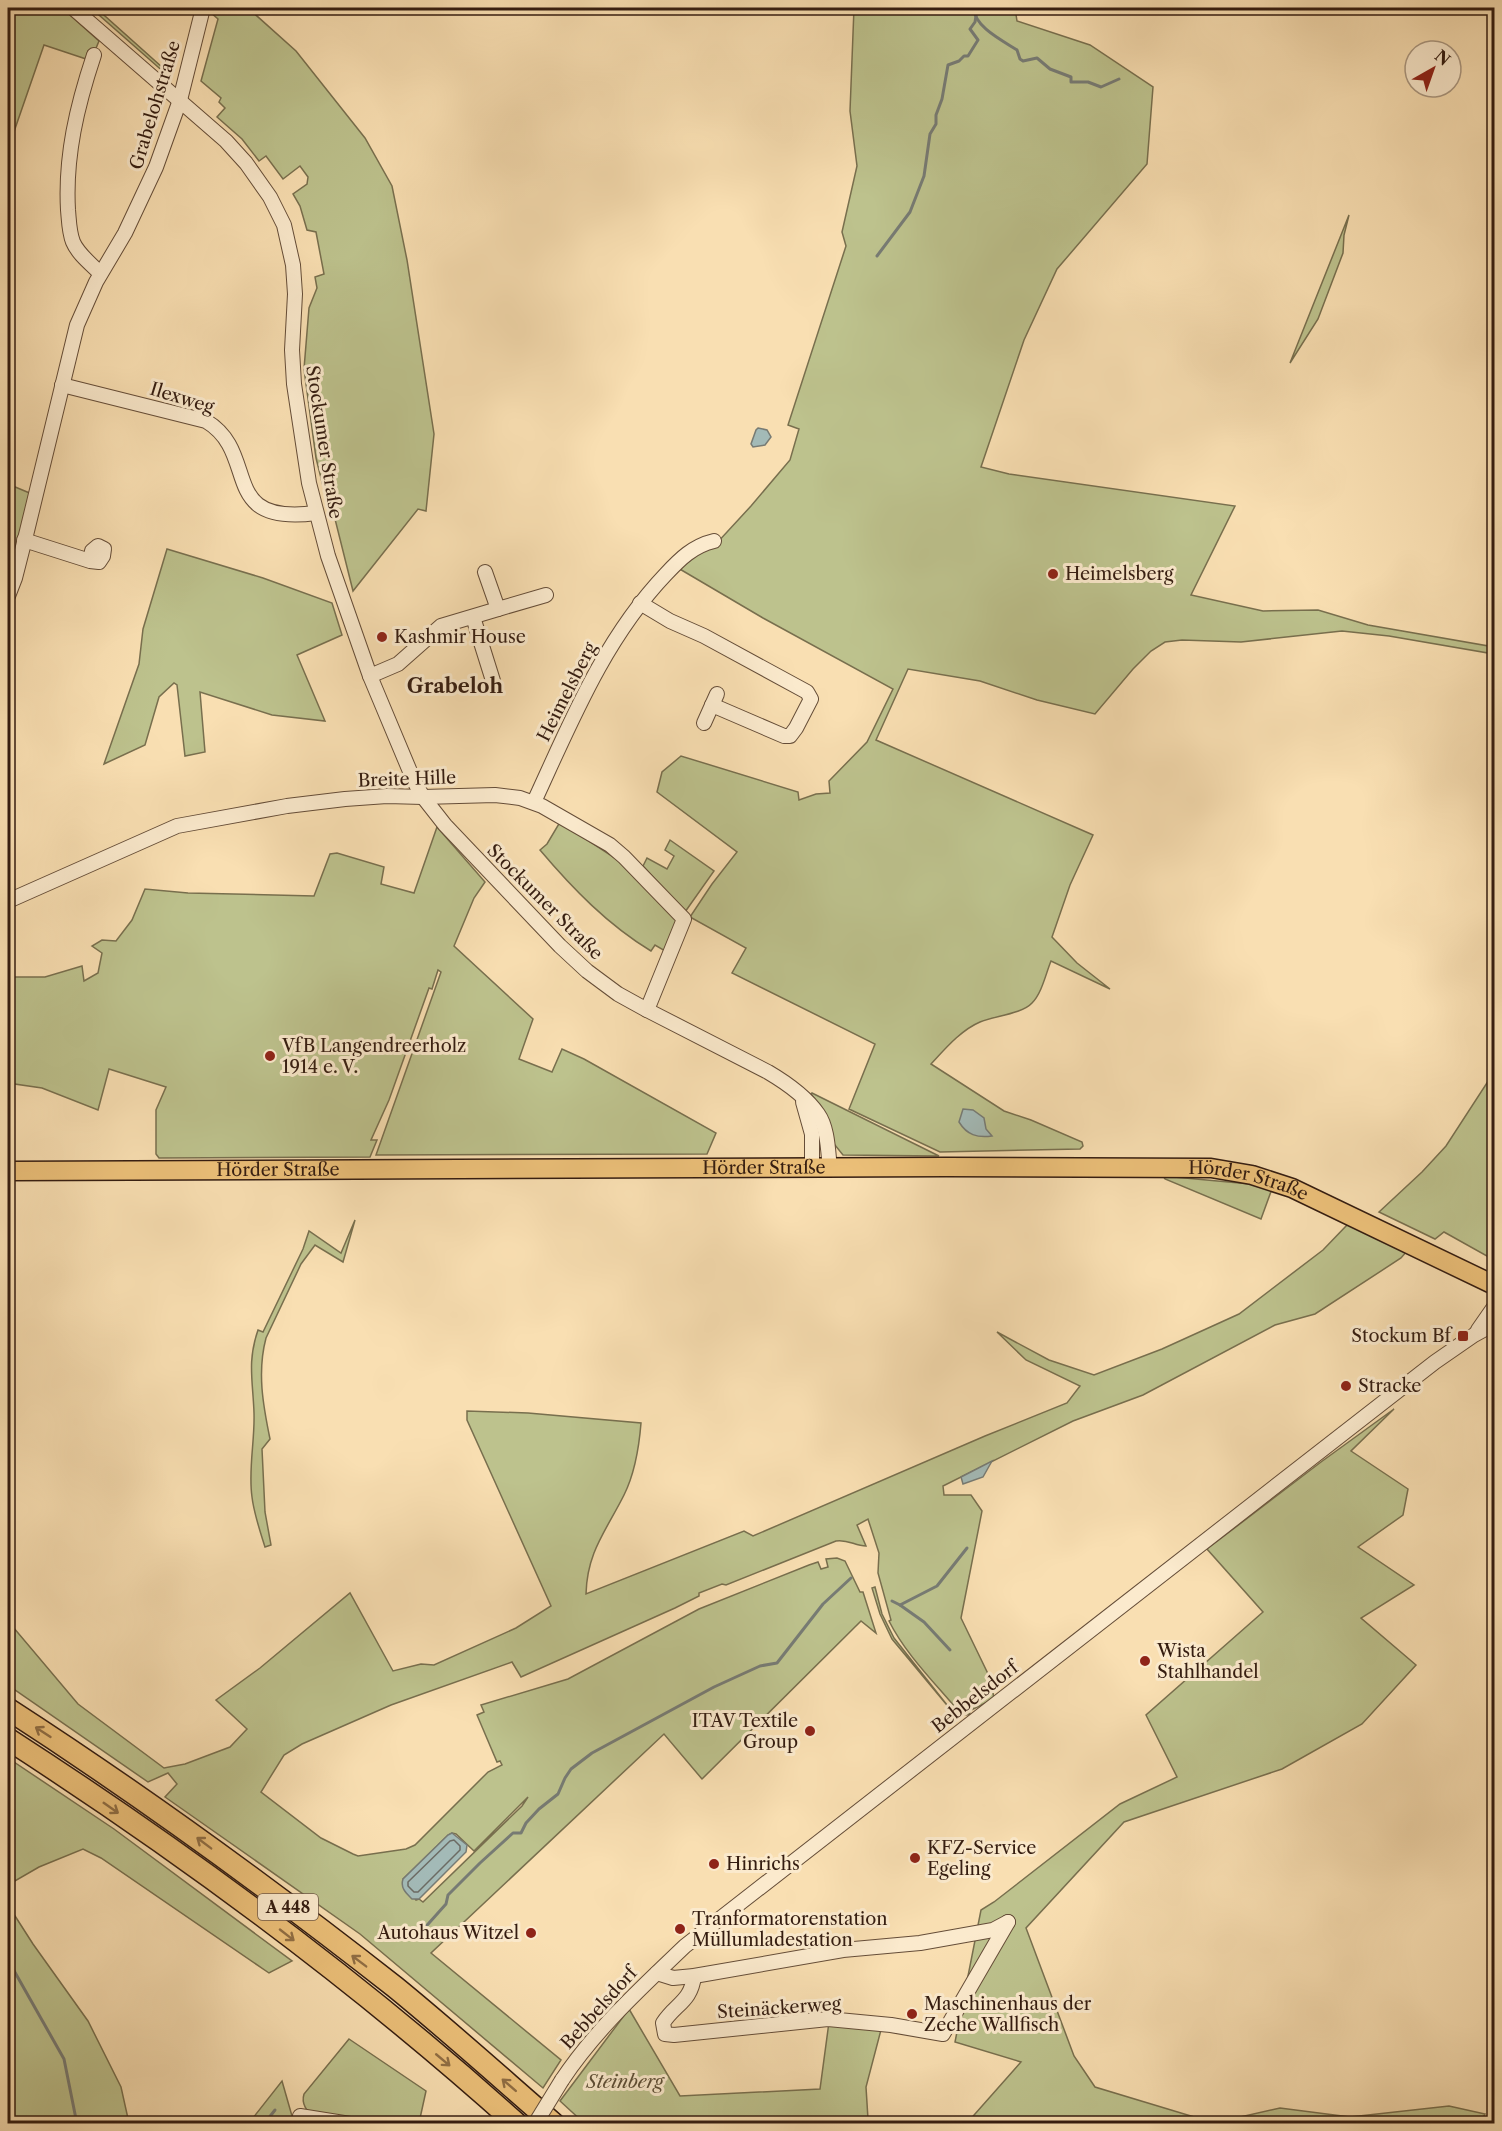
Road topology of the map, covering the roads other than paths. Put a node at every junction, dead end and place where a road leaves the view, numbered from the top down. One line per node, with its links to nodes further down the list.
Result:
1 (73, 8): 4 (street, Stockumer Straße)
2 (203, 8): 4 (street, Grabelohstraße)
3 (94, 55): 5 (street)
4 (180, 100): 5 (street, Grabelohstraße); 7 (street, Stockumer Straße)
5 (100, 273): 6 (street, Grabelohstraße)
6 (62, 384): 7 (street, Ilexweg); 8 (street, Grabelohstraße)
7 (316, 513): 17 (street, Stockumer Straße)
8 (24, 540): 10 (street); 13 (street, Grabelohstraße)
9 (714, 541): 14 (street, Heimelsberg)
10 (90, 561)
11 (485, 572): 15 (street)
12 (546, 595): 15 (street)
13 (8, 596)
14 (640, 603): 19 (street); 21 (street, Heimelsberg)
15 (498, 609): 16 (street)
16 (473, 617): 17 (street); 18 (street)
17 (370, 676): 20 (street, Stockumer Straße)
18 (494, 684)
19 (704, 723)
20 (423, 797): 21 (street, Breite Hille); 22 (street, Breite Hille); 23 (street, Stockumer Straße)
21 (534, 802): 23 (street, Breite Hille)
22 (8, 901)
23 (647, 1010): 24 (street, Stockumer Straße)
24 (821, 1169): 25 (main road, Hörder Straße); 26 (main road, Hörder Straße)
25 (8, 1171)
26 (1494, 1285)
27 (1494, 1307): 29 (street, Bebbelsdorf)
28 (1494, 1324): 29 (street, Bebbelsdorf)
29 (1474, 1335): 32 (street, Bebbelsdorf)
30 (8, 1709): 38 (highway, A 448, one-way to 30)
31 (8, 1739): 36 (highway, A 448, one-way to 36)
32 (657, 1973): 33 (street); 37 (street, Bebbelsdorf, bridge)
33 (693, 1977): 33 (street, Steinäckerweg)
34 (303, 2124): 35 (street)
35 (350, 2124)
36 (517, 2124)
37 (535, 2124)
38 (554, 2124)

